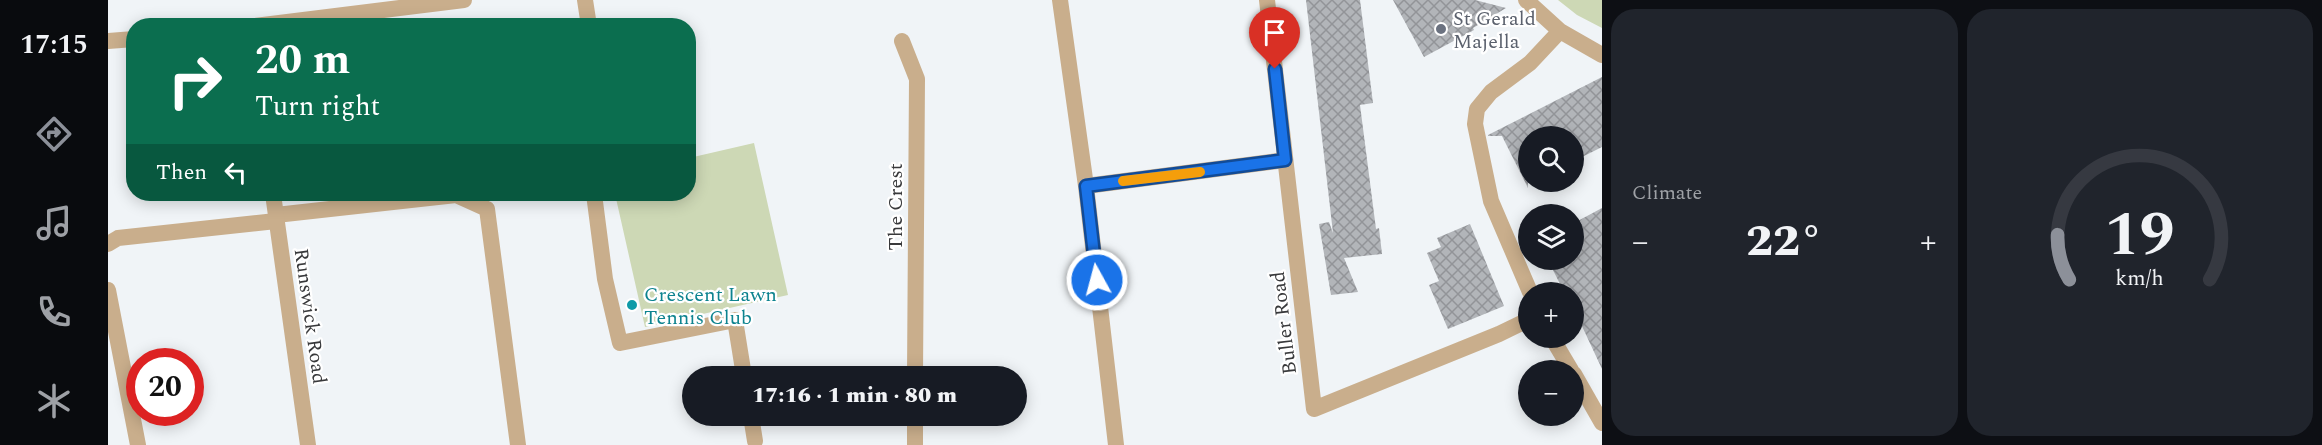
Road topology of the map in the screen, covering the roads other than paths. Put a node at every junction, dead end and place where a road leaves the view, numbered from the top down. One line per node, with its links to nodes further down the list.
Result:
1 (464, 0): 6 (street)
2 (585, 0): 7 (street)
3 (1060, 0): 14 (street)
4 (1267, 0): 13 (street, Buller Road)
5 (1526, 0): 8 (street)
6 (319, 18)
7 (588, 18)
8 (1560, 31): 12 (street); 21 (street)
9 (126, 40): 10 (street)
10 (108, 41)
11 (902, 41): 25 (street, The Crest)
12 (1602, 55)
13 (1285, 160): 14 (street); 23 (street, Buller Road)
14 (1086, 186): 35 (street)
15 (274, 201): 19 (street, Runswick Road)
16 (409, 201): 19 (street)
17 (469, 201): 33 (street)
18 (595, 201): 24 (street)
19 (276, 218): 20 (street); 32 (street, Runswick Road)
20 (108, 244)
21 (1526, 282)
22 (108, 290): 31 (street)
23 (1518, 325)
24 (742, 366)
25 (915, 366)
26 (1584, 392): 27 (street)
27 (1602, 423)
28 (753, 426): 30 (street)
29 (915, 426): 34 (street)
30 (755, 441)
31 (138, 445)
32 (308, 445)
33 (518, 445)
34 (915, 445)
35 (1116, 445)

